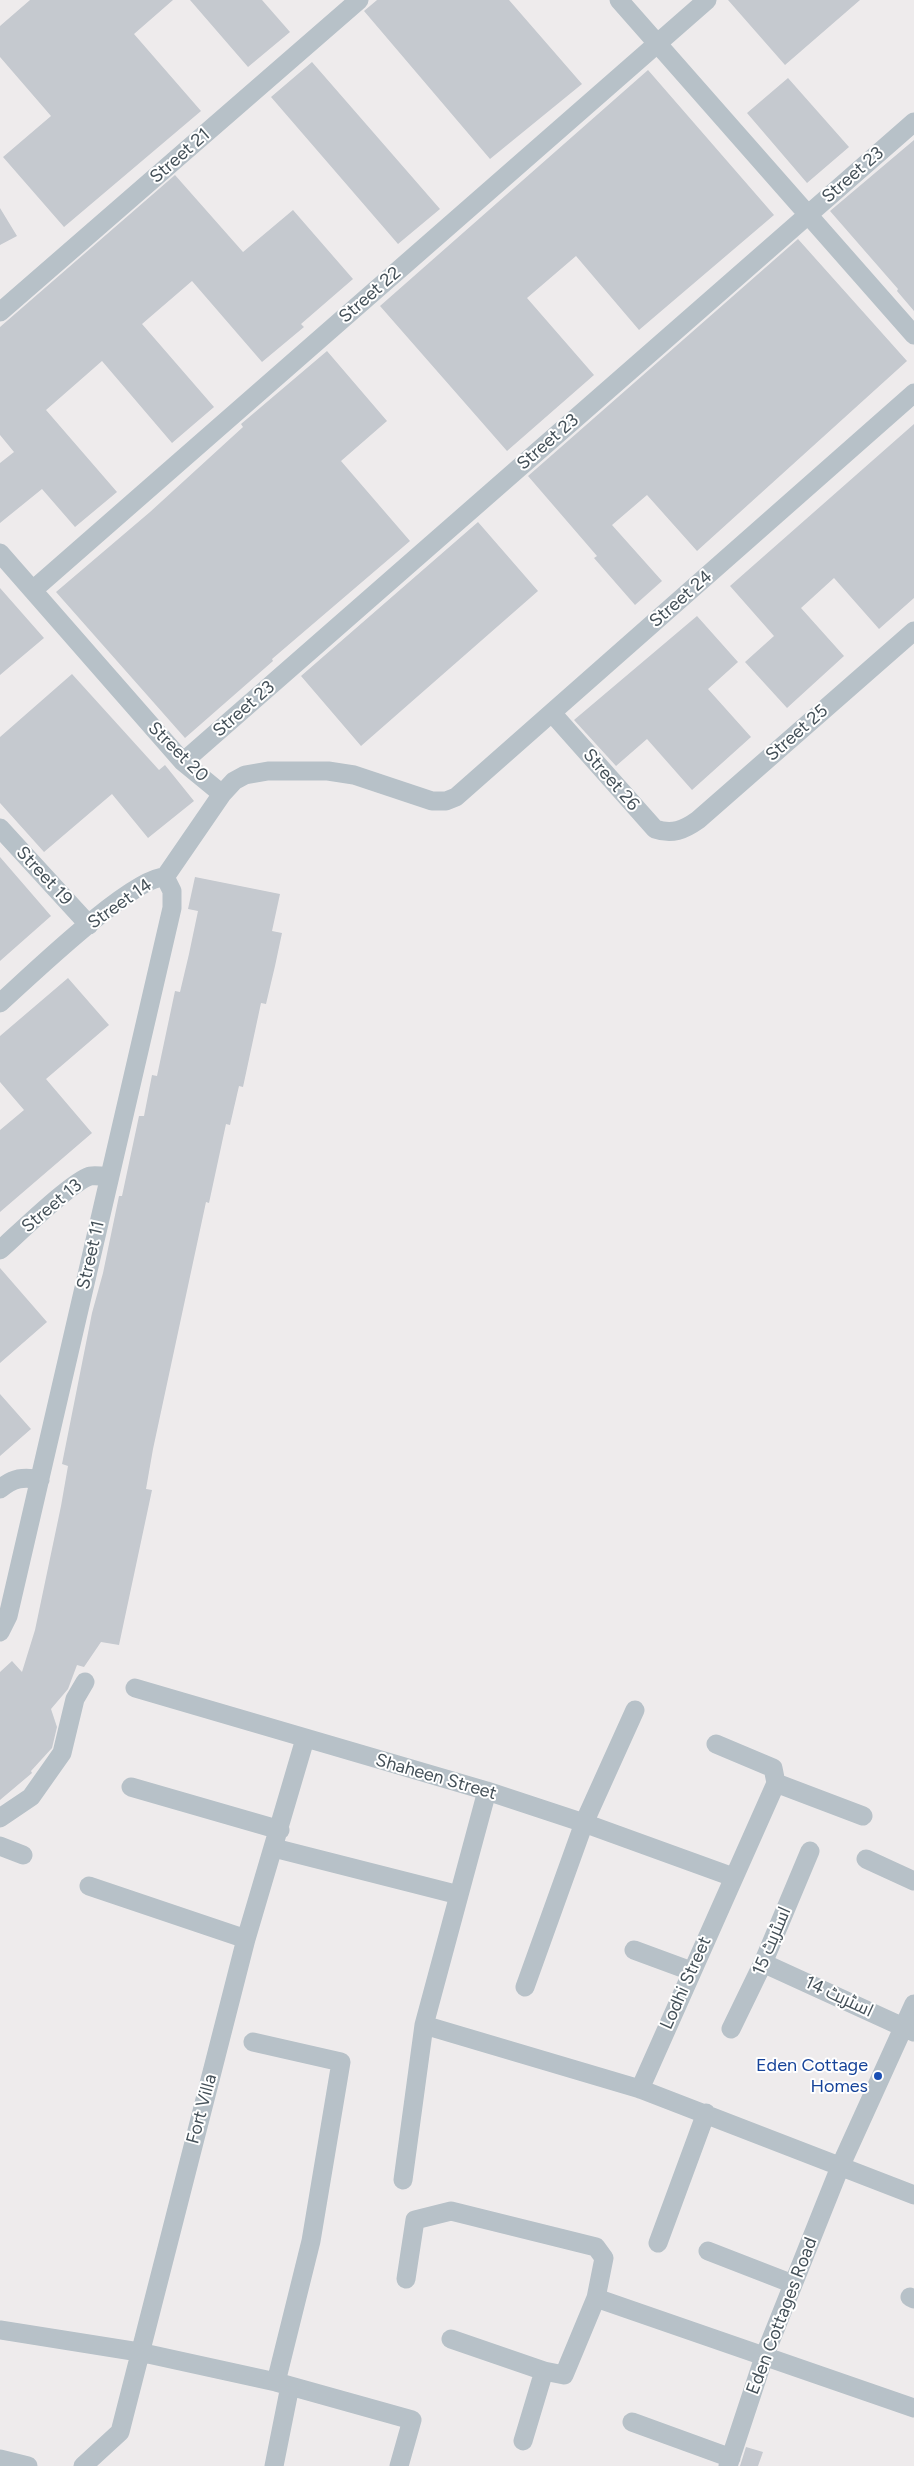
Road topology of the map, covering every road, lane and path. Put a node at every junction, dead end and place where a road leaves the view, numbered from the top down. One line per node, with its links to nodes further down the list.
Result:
1 (359, 0): 7 (street, Street 21)
2 (619, 0): 4 (street)
3 (708, 0): 4 (street, Street 22)
4 (657, 44): 6 (street); 11 (street, Street 22)
5 (914, 122): 6 (street, Street 23)
6 (808, 214): 8 (street); 14 (street, Street 23)
7 (0, 312)
8 (914, 335)
9 (914, 393): 13 (street, Street 24)
10 (0, 553): 11 (street, Street 20)
11 (33, 590): 14 (street, Street 20)
12 (914, 631): 18 (street, Street 25)
13 (552, 713): 16 (street, Street 24); 18 (street, Street 26)
14 (183, 762): 15 (street, Street 20)
15 (222, 794): 16 (street, Street 20); 19 (street, Street 14)
16 (446, 801)
17 (0, 828): 20 (street, Street 19)
18 (678, 832)
19 (165, 878): 20 (street, Street 14); 22 (street, Street 11)
20 (89, 924): 21 (street, Street 14)
21 (0, 1003)
22 (109, 1177): 23 (street, Street 13); 24 (street, Street 11)
23 (0, 1250)
24 (40, 1480): 25 (street); 26 (street, Street 11)
25 (0, 1490)
26 (0, 1632)
27 (84, 1682): 36 (street)
28 (135, 1688): 30 (street, Shaheen Street)
29 (635, 1710): 37 (street)
30 (305, 1739): 34 (street, Shaheen Street); 38 (street, Fort Villa)
31 (716, 1744): 32 (street)
32 (776, 1783): 35 (street); 44 (street, Lodhi Street)
33 (131, 1787): 38 (street)
34 (487, 1791): 37 (street, Shaheen Street); 47 (street)
35 (863, 1816)
36 (0, 1818)
37 (584, 1823): 44 (street, Shaheen Street); 52 (street)
38 (280, 1830): 40 (street, Fort Villa)
39 (0, 1846): 42 (street)
40 (274, 1848): 47 (street); 48 (street, Fort Villa)
41 (810, 1851): 50 (street, اسٹریٹ 15)
42 (22, 1854)
43 (866, 1859): 45 (street)
44 (734, 1877): 51 (street, Lodhi Street)
45 (914, 1881)
46 (89, 1886): 48 (street)
47 (459, 1895): 54 (street)
48 (246, 1938): 70 (street, Fort Villa)
49 (634, 1950): 51 (street)
50 (763, 1963): 55 (street, اسٹریٹ 15); 56 (street, اسٹریٹ 14)
51 (691, 1971): 58 (street, Lodhi Street)
52 (525, 1987)
53 (914, 2004): 56 (street)
54 (424, 2026): 58 (street); 61 (street)
55 (732, 2029)
56 (909, 2029): 60 (street)
57 (253, 2042): 73 (street)
58 (640, 2089): 59 (street)
59 (706, 2113): 60 (street); 63 (street)
60 (840, 2167): 62 (street); 66 (street, Eden Cottages Road)
61 (403, 2180)
62 (914, 2195)
63 (658, 2243)
64 (708, 2251): 66 (street)
65 (406, 2279): 67 (street)
66 (793, 2284): 71 (street, Eden Cottages Road)
67 (596, 2298): 71 (street); 72 (street)
68 (0, 2330): 70 (street)
69 (451, 2339): 72 (street)
70 (139, 2352): 73 (street); 78 (street, Fort Villa)
71 (764, 2357): 74 (street); 77 (street, Eden Cottages Road)
72 (544, 2371): 76 (street)
73 (283, 2384): 79 (street); 80 (street)
74 (914, 2408)
75 (632, 2422): 77 (street)
76 (523, 2442)
77 (729, 2462)
78 (83, 2466)
79 (274, 2466)
80 (399, 2466)

